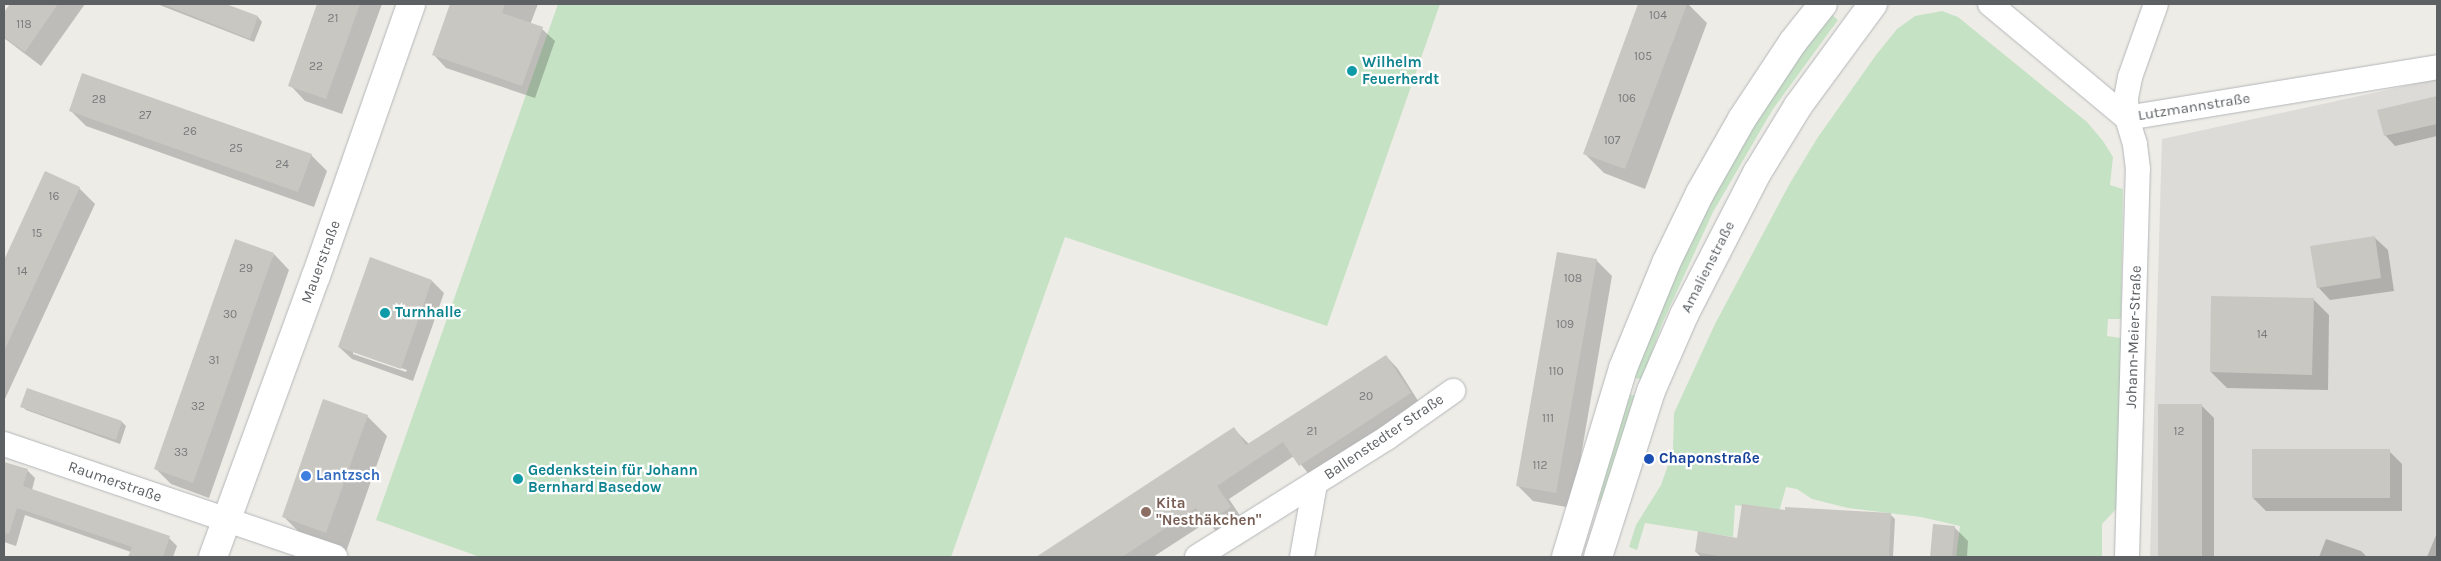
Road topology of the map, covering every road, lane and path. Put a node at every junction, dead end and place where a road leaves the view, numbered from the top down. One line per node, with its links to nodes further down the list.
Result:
1 (411, 4): 11 (main road, Mauerstraße)
2 (1823, 4): 16 (main road)
3 (1873, 4): 17 (main road, Amalienstraße)
4 (1990, 4): 7 (street, Lutzmannstraße)
5 (2156, 4): 7 (street, Johann-Meier-Straße)
6 (2437, 67): 7 (street, Lutzmannstraße)
7 (2127, 118): 18 (street, Johann-Meier-Straße)
8 (1453, 390): 10 (street, Ballenstedter Straße)
9 (4, 444): 11 (street, Raumerstraße)
10 (1315, 484): 14 (street, Ballenstedter Straße); 15 (street, Ballenstedter Straße)
11 (227, 519): 12 (main road, Mauerstraße); 13 (street)
12 (213, 557)
13 (335, 557)
14 (1197, 557)
15 (1302, 557)
16 (1566, 557)
17 (1598, 557)
18 (2127, 557)

